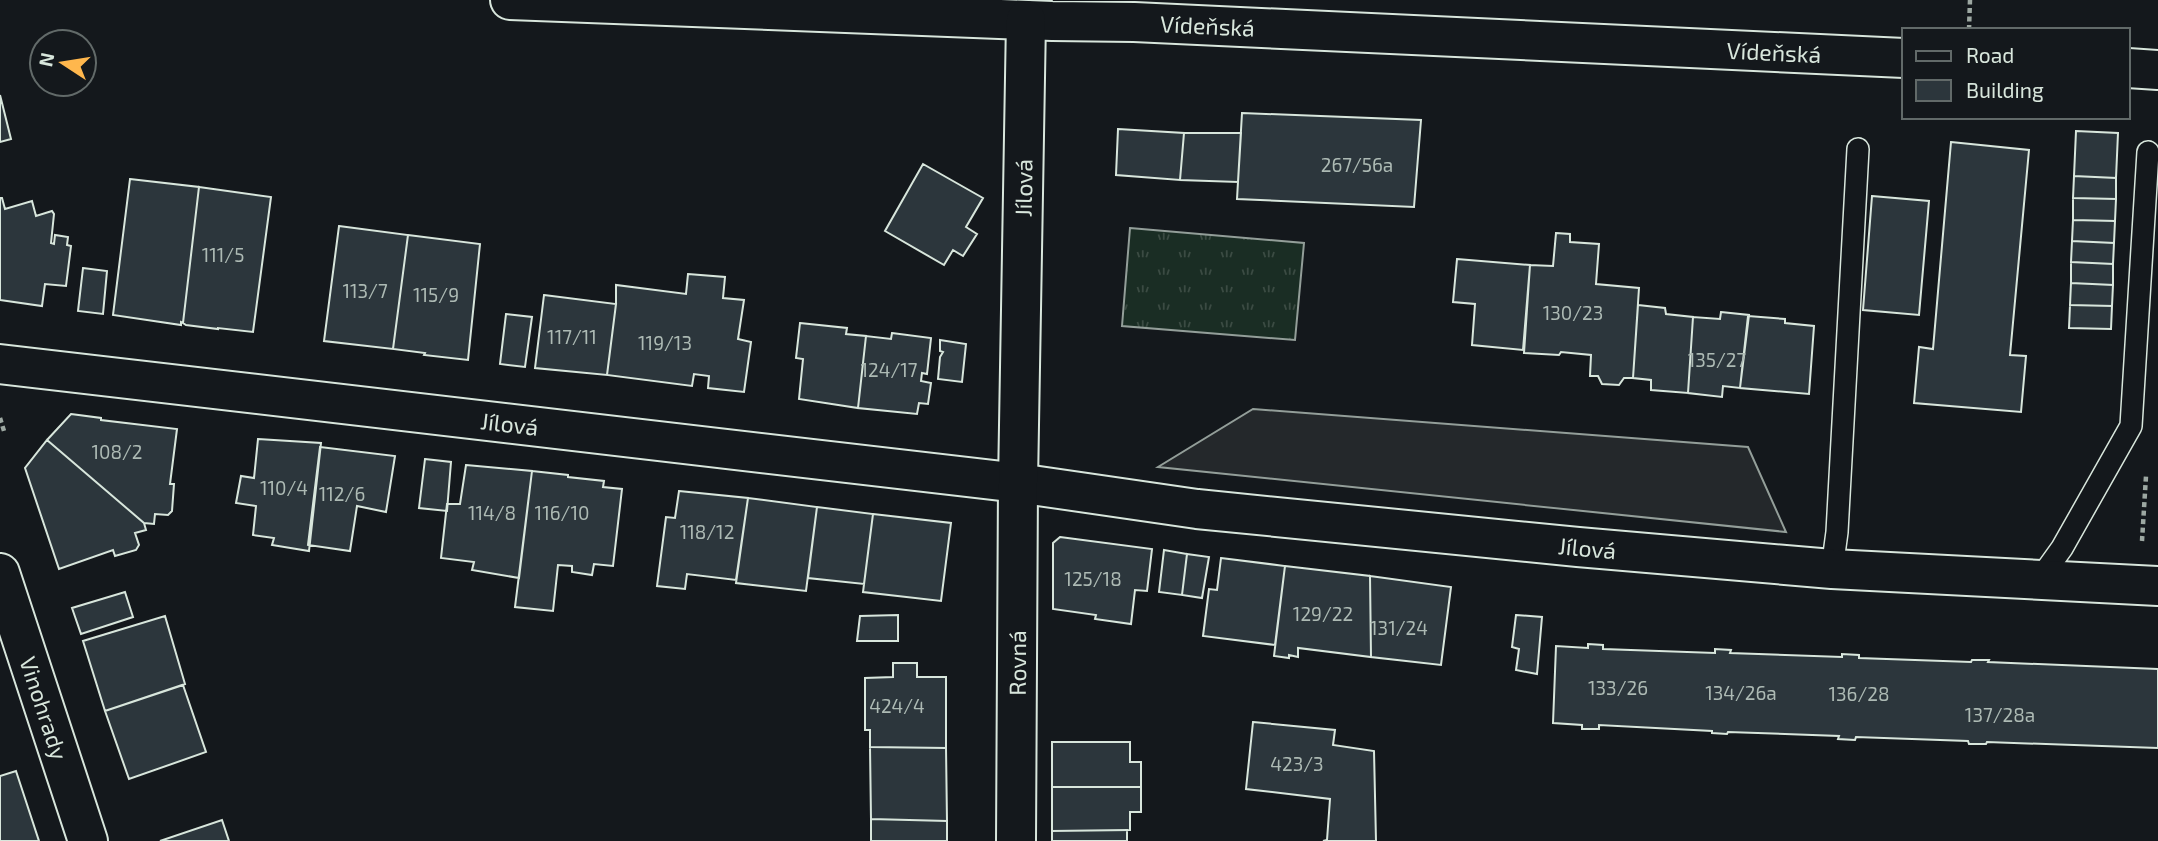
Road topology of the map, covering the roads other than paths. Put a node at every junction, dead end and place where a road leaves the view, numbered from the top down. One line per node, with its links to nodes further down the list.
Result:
1 (510, 0): 2 (street, Vídeňská)
2 (1026, 20): 3 (street, Vídeňská); 9 (street, Jílová)
3 (1902, 58)
4 (2130, 68): 5 (street)
5 (2158, 70)
6 (1858, 149): 10 (lane)
7 (2148, 152): 12 (lane)
8 (0, 364): 9 (street, Jílová)
9 (1018, 483): 10 (street, Jílová); 15 (street, Rovná)
10 (1832, 569): 12 (street, Jílová)
11 (0, 573): 14 (street, Vinohrady)
12 (2039, 580): 13 (street, Jílová)
13 (2149, 586)
14 (88, 841)
15 (1016, 841)

